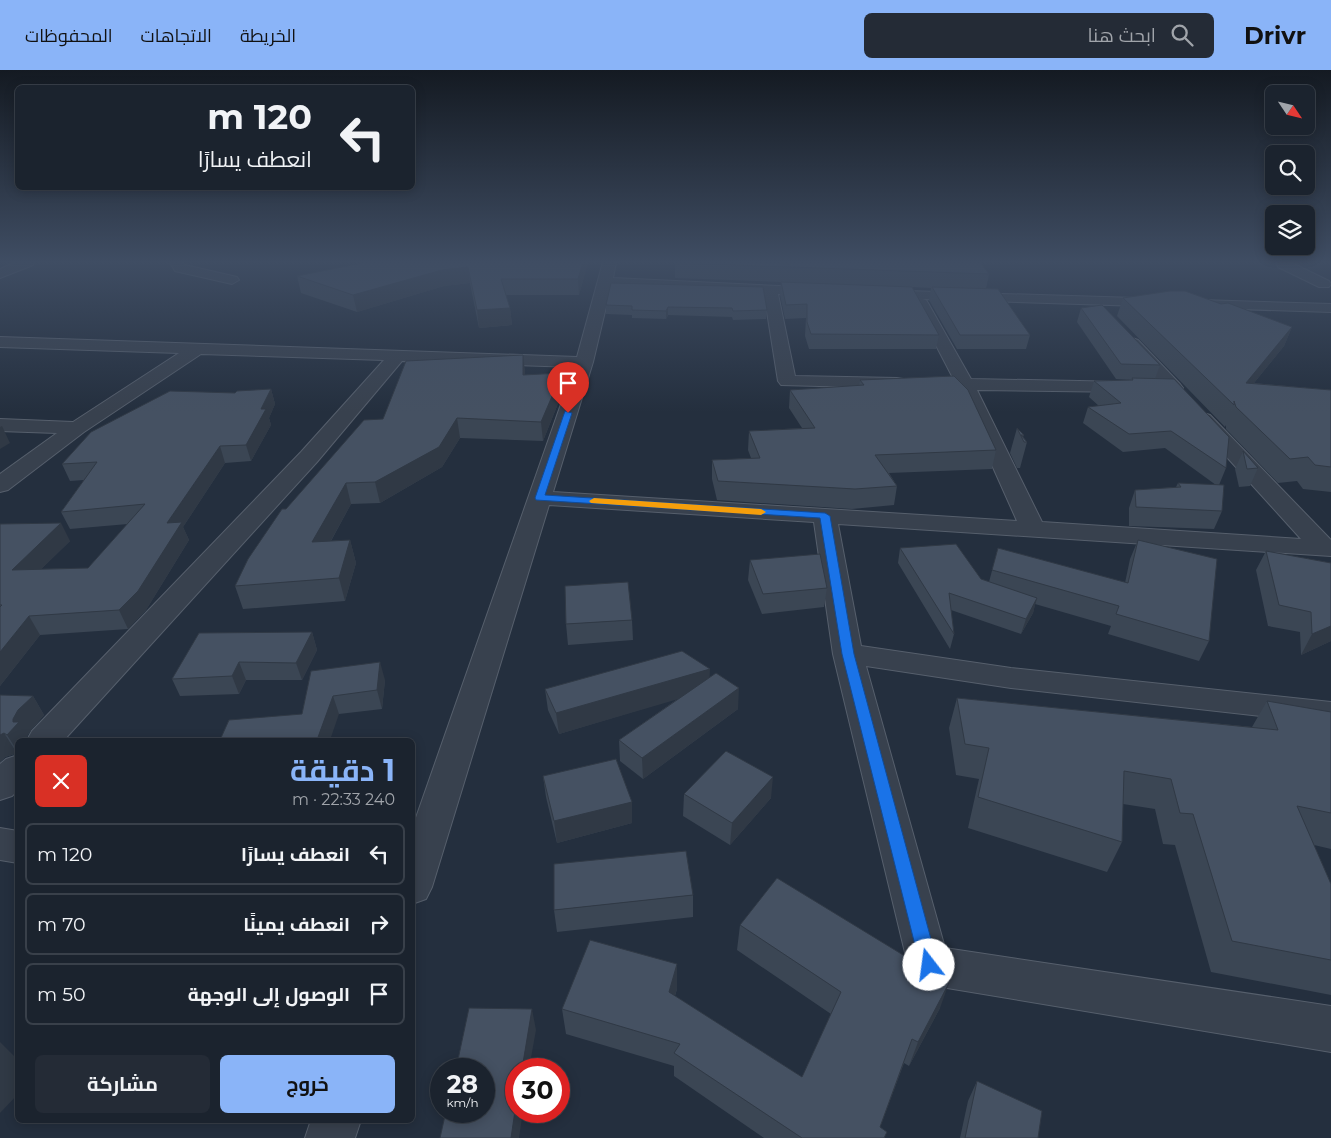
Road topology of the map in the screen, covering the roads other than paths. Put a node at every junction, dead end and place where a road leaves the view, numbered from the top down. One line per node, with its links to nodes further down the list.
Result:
1 (597, 312): 8 (street)
2 (774, 312): 9 (street)
3 (926, 312): 9 (street)
4 (1123, 334): 10 (street)
5 (0, 342): 6 (street)
6 (197, 349): 7 (street); 12 (street)
7 (397, 356): 8 (street); 20 (street)
8 (584, 362): 14 (street)
9 (965, 384): 10 (street); 16 (street)
10 (1174, 388): 17 (street)
11 (0, 425): 12 (street)
12 (77, 428): 13 (street)
13 (0, 485)
14 (540, 498): 15 (street); 25 (street)
15 (825, 516): 16 (street); 18 (street)
16 (1033, 529): 17 (street)
17 (1326, 547)
18 (848, 654): 19 (street); 26 (street)
19 (1331, 713)
20 (46, 738)
21 (15, 771): 22 (street)
22 (0, 786)
23 (0, 844): 24 (street)
24 (15, 846)
25 (415, 878)
26 (1331, 1029)
27 (335, 1123): 28 (street)
28 (330, 1138)

